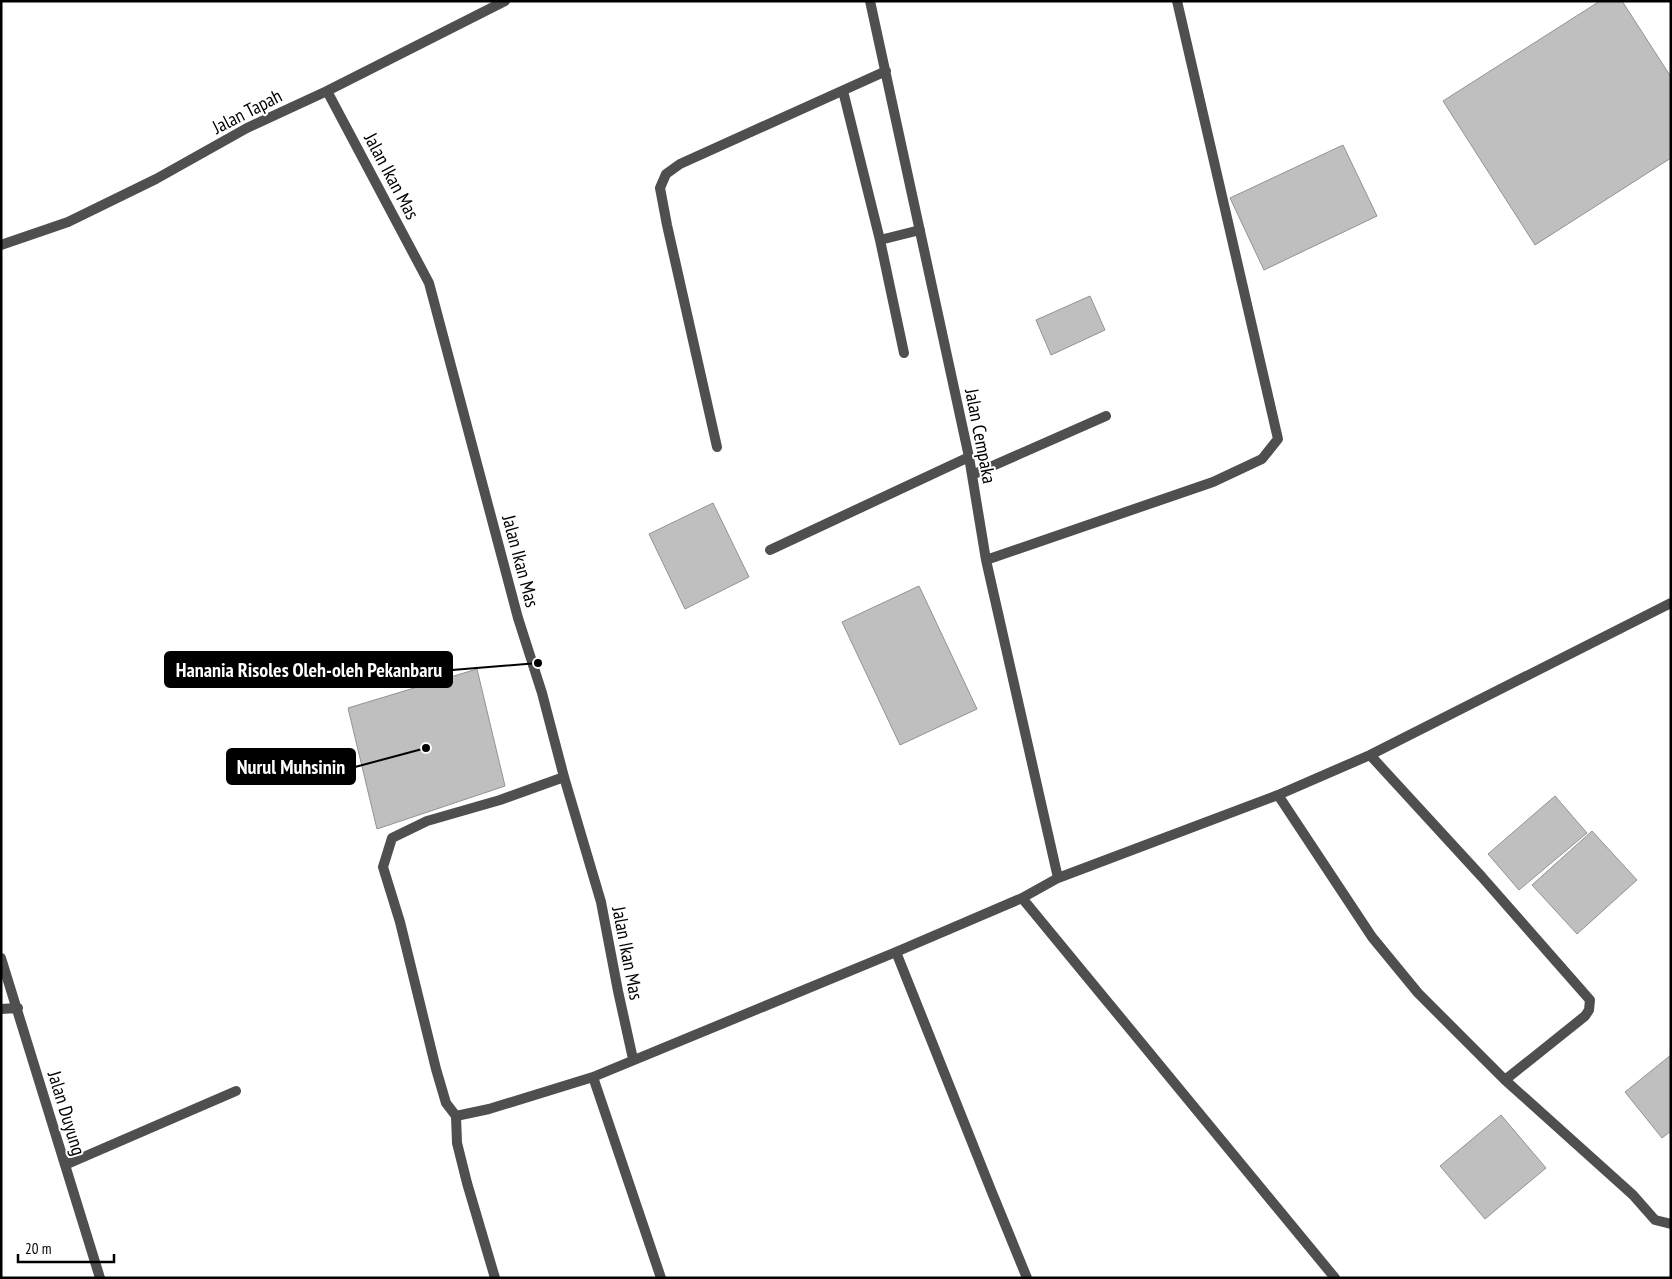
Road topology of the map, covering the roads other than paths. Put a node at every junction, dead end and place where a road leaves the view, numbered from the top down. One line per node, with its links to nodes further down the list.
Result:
1 (505, 1): 6 (street, Jalan Tapah)
2 (870, 1): 4 (street, Jalan Cempaka)
3 (1177, 1): 16 (street)
4 (886, 71): 5 (street); 7 (street, Jalan Cempaka)
5 (843, 90): 8 (street); 12 (street)
6 (327, 91): 9 (street, Jalan Tapah); 19 (street, Jalan Ikan Mas)
7 (920, 230): 8 (street); 13 (street, Jalan Cempaka)
8 (880, 240): 10 (street)
9 (1, 245)
10 (904, 353)
11 (1106, 416): 14 (street)
12 (717, 447)
13 (969, 457): 14 (street, Jalan Cempaka); 15 (street)
14 (972, 475): 16 (street, Jalan Cempaka)
15 (770, 550)
16 (986, 560): 21 (street, Jalan Cempaka)
17 (1671, 603): 18 (street)
18 (1370, 755): 20 (street); 29 (street)
19 (564, 777): 27 (street, Jalan Ikan Mas); 31 (street)
20 (1278, 795): 21 (street); 29 (street)
21 (1058, 878): 22 (street)
22 (1022, 898): 23 (street); 38 (street)
23 (896, 952): 27 (street); 37 (street)
24 (1, 958): 25 (street, Jalan Duyung)
25 (18, 1008): 26 (street); 32 (street, Jalan Duyung)
26 (1, 1009)
27 (633, 1059): 28 (street)
28 (593, 1077): 31 (street); 36 (street)
29 (1505, 1080): 33 (street)
30 (236, 1091): 32 (street)
31 (456, 1116): 35 (street)
32 (64, 1165): 34 (street, Jalan Duyung)
33 (1671, 1224)
34 (100, 1278)
35 (495, 1278)
36 (661, 1278)
37 (1027, 1278)
38 (1335, 1278)

